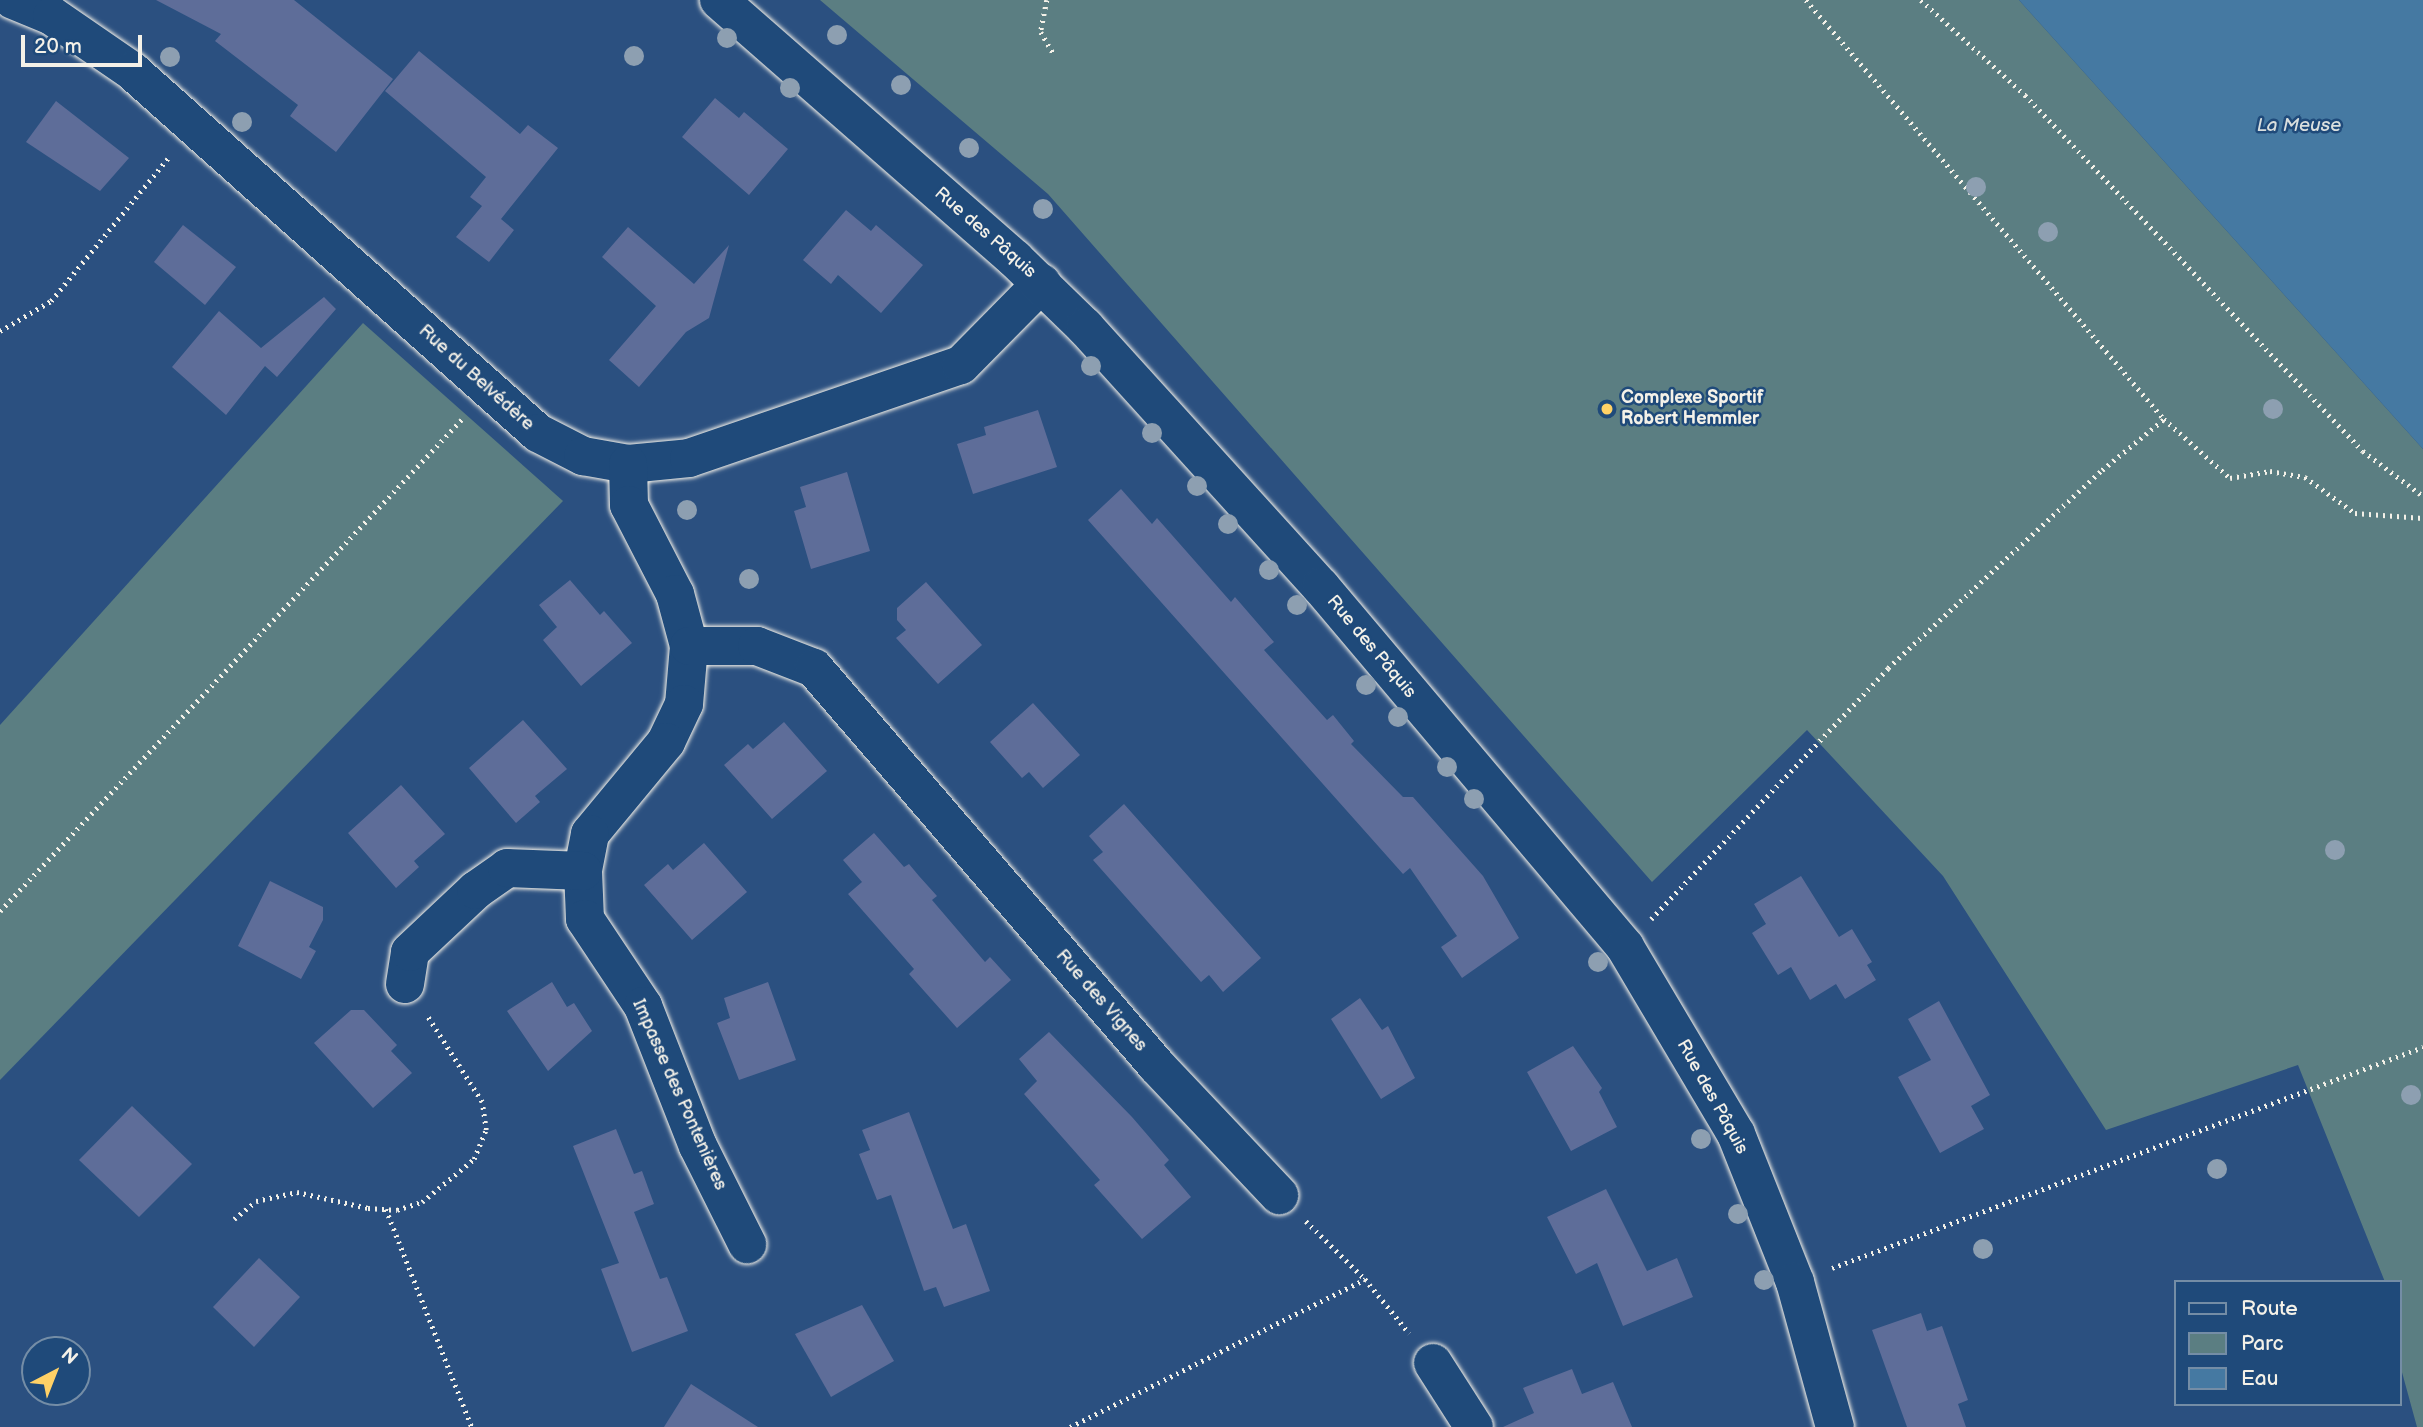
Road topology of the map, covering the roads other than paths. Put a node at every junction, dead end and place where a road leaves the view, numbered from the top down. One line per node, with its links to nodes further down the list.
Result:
1 (13, 0): 4 (street, Rue du Belvédère)
2 (719, 0): 3 (street, Rue des Pâquis)
3 (1041, 283): 4 (street, Rue du Belvédère); 12 (street, Rue des Pâquis)
4 (628, 464): 5 (street, Impasse des Pontenières)
5 (689, 646): 6 (street, Impasse des Pontenières); 8 (street, Rue des Vignes)
6 (583, 871): 7 (street); 9 (street, Impasse des Pontenières)
7 (405, 984)
8 (1279, 1195)
9 (747, 1244)
10 (1433, 1363): 11 (street)
11 (1474, 1427)
12 (1835, 1427)

